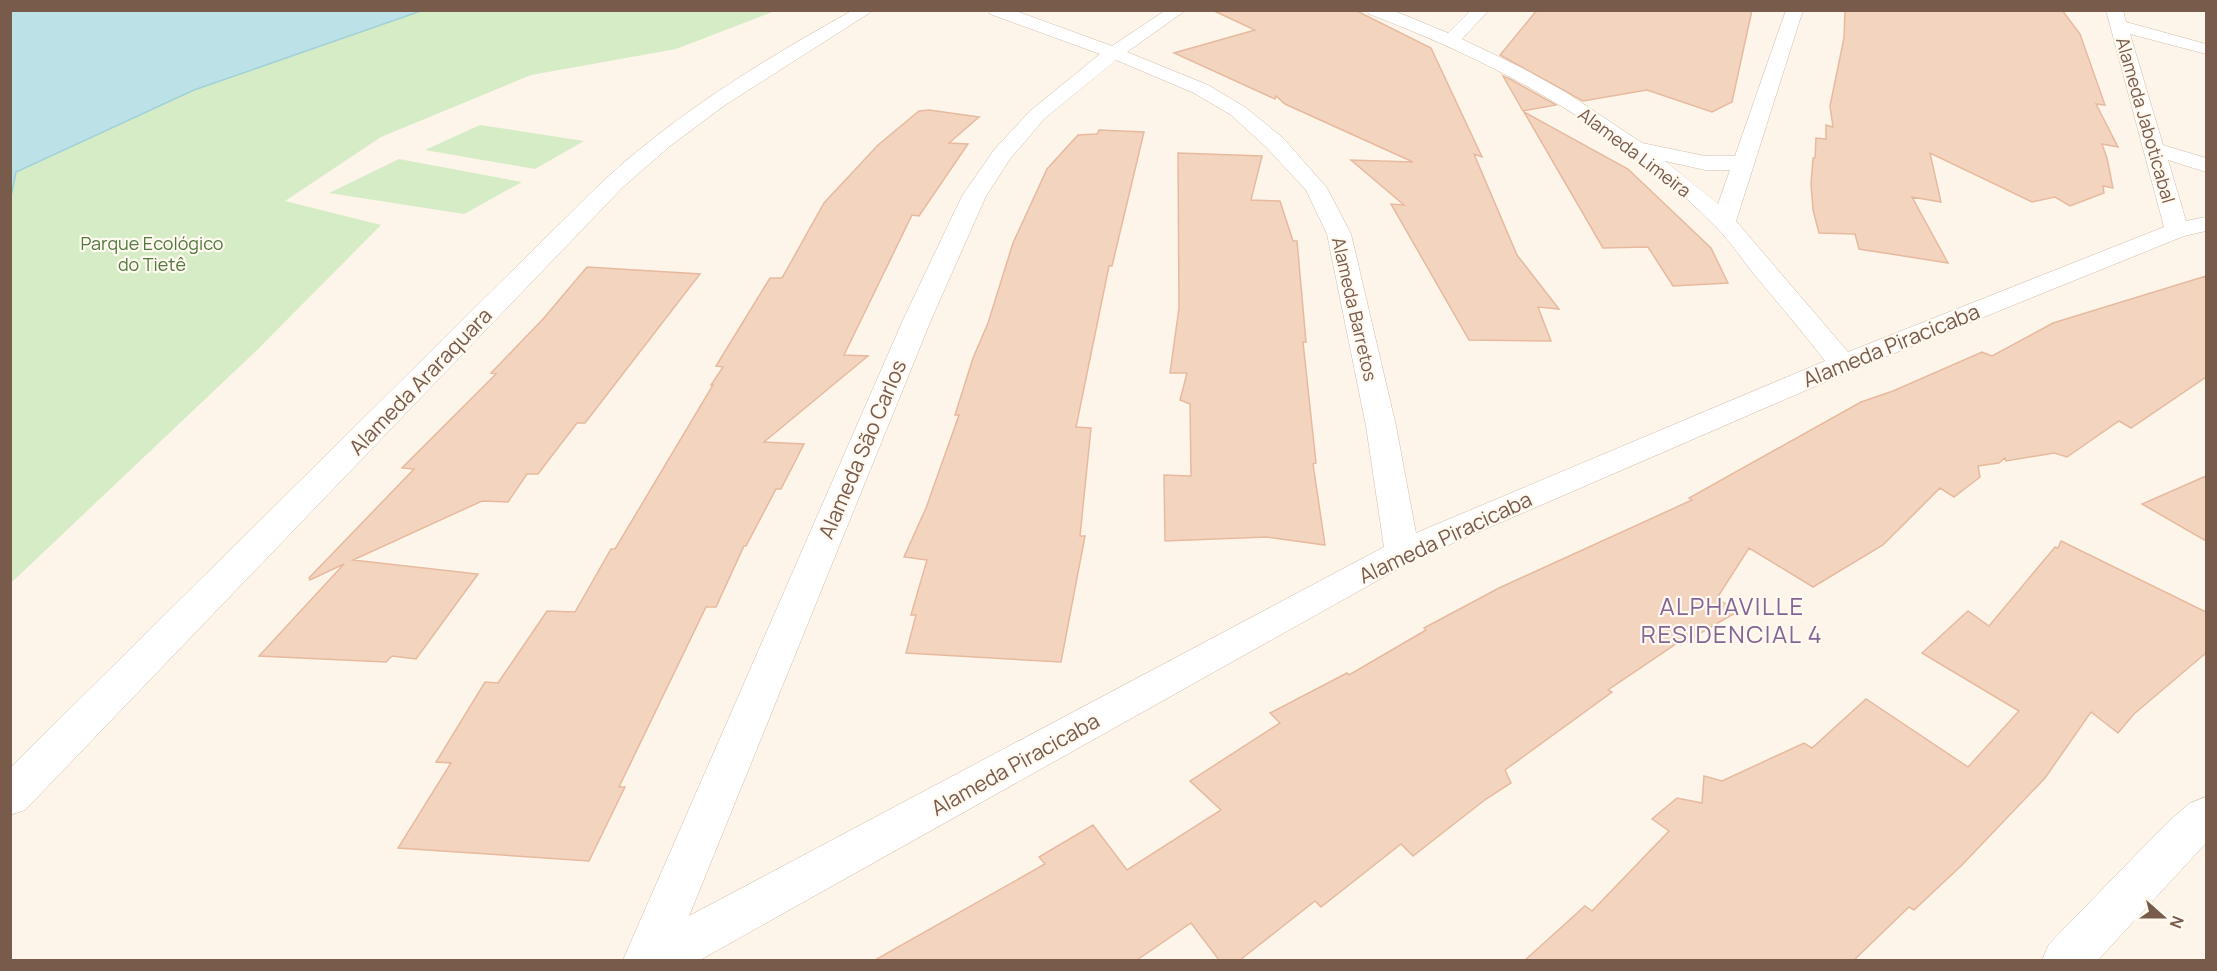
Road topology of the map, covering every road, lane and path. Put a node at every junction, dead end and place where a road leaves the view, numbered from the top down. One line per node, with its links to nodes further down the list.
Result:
1 (866, 10): 19 (street, Alameda Araraquara)
2 (996, 10): 10 (street, Alameda Barretos)
3 (1178, 10): 10 (street, Alameda São Carlos)
4 (1375, 10): 8 (street, Alameda Limeira)
5 (1481, 10): 8 (street)
6 (1795, 10): 13 (street)
7 (2116, 18): 9 (street); 12 (street, Alameda Jaboticabal)
8 (1451, 40): 11 (street, Alameda Limeira)
9 (2206, 49)
10 (1112, 54): 18 (street, Alameda Barretos); 21 (street, Alameda São Carlos)
11 (1634, 147): 13 (street); 15 (street, Alameda Limeira)
12 (2154, 149): 14 (street); 16 (street, Alameda Jaboticabal)
13 (1744, 163): 15 (street)
14 (2206, 165)
15 (1724, 222): 17 (street, Alameda Limeira)
16 (2192, 227): 17 (street, Alameda Piracicaba)
17 (1843, 363): 18 (street, Alameda Piracicaba)
18 (1402, 552): 22 (street, Alameda Piracicaba)
19 (10, 797)
20 (2206, 816): 23 (street)
21 (647, 960)
22 (655, 960)
23 (2066, 960)

